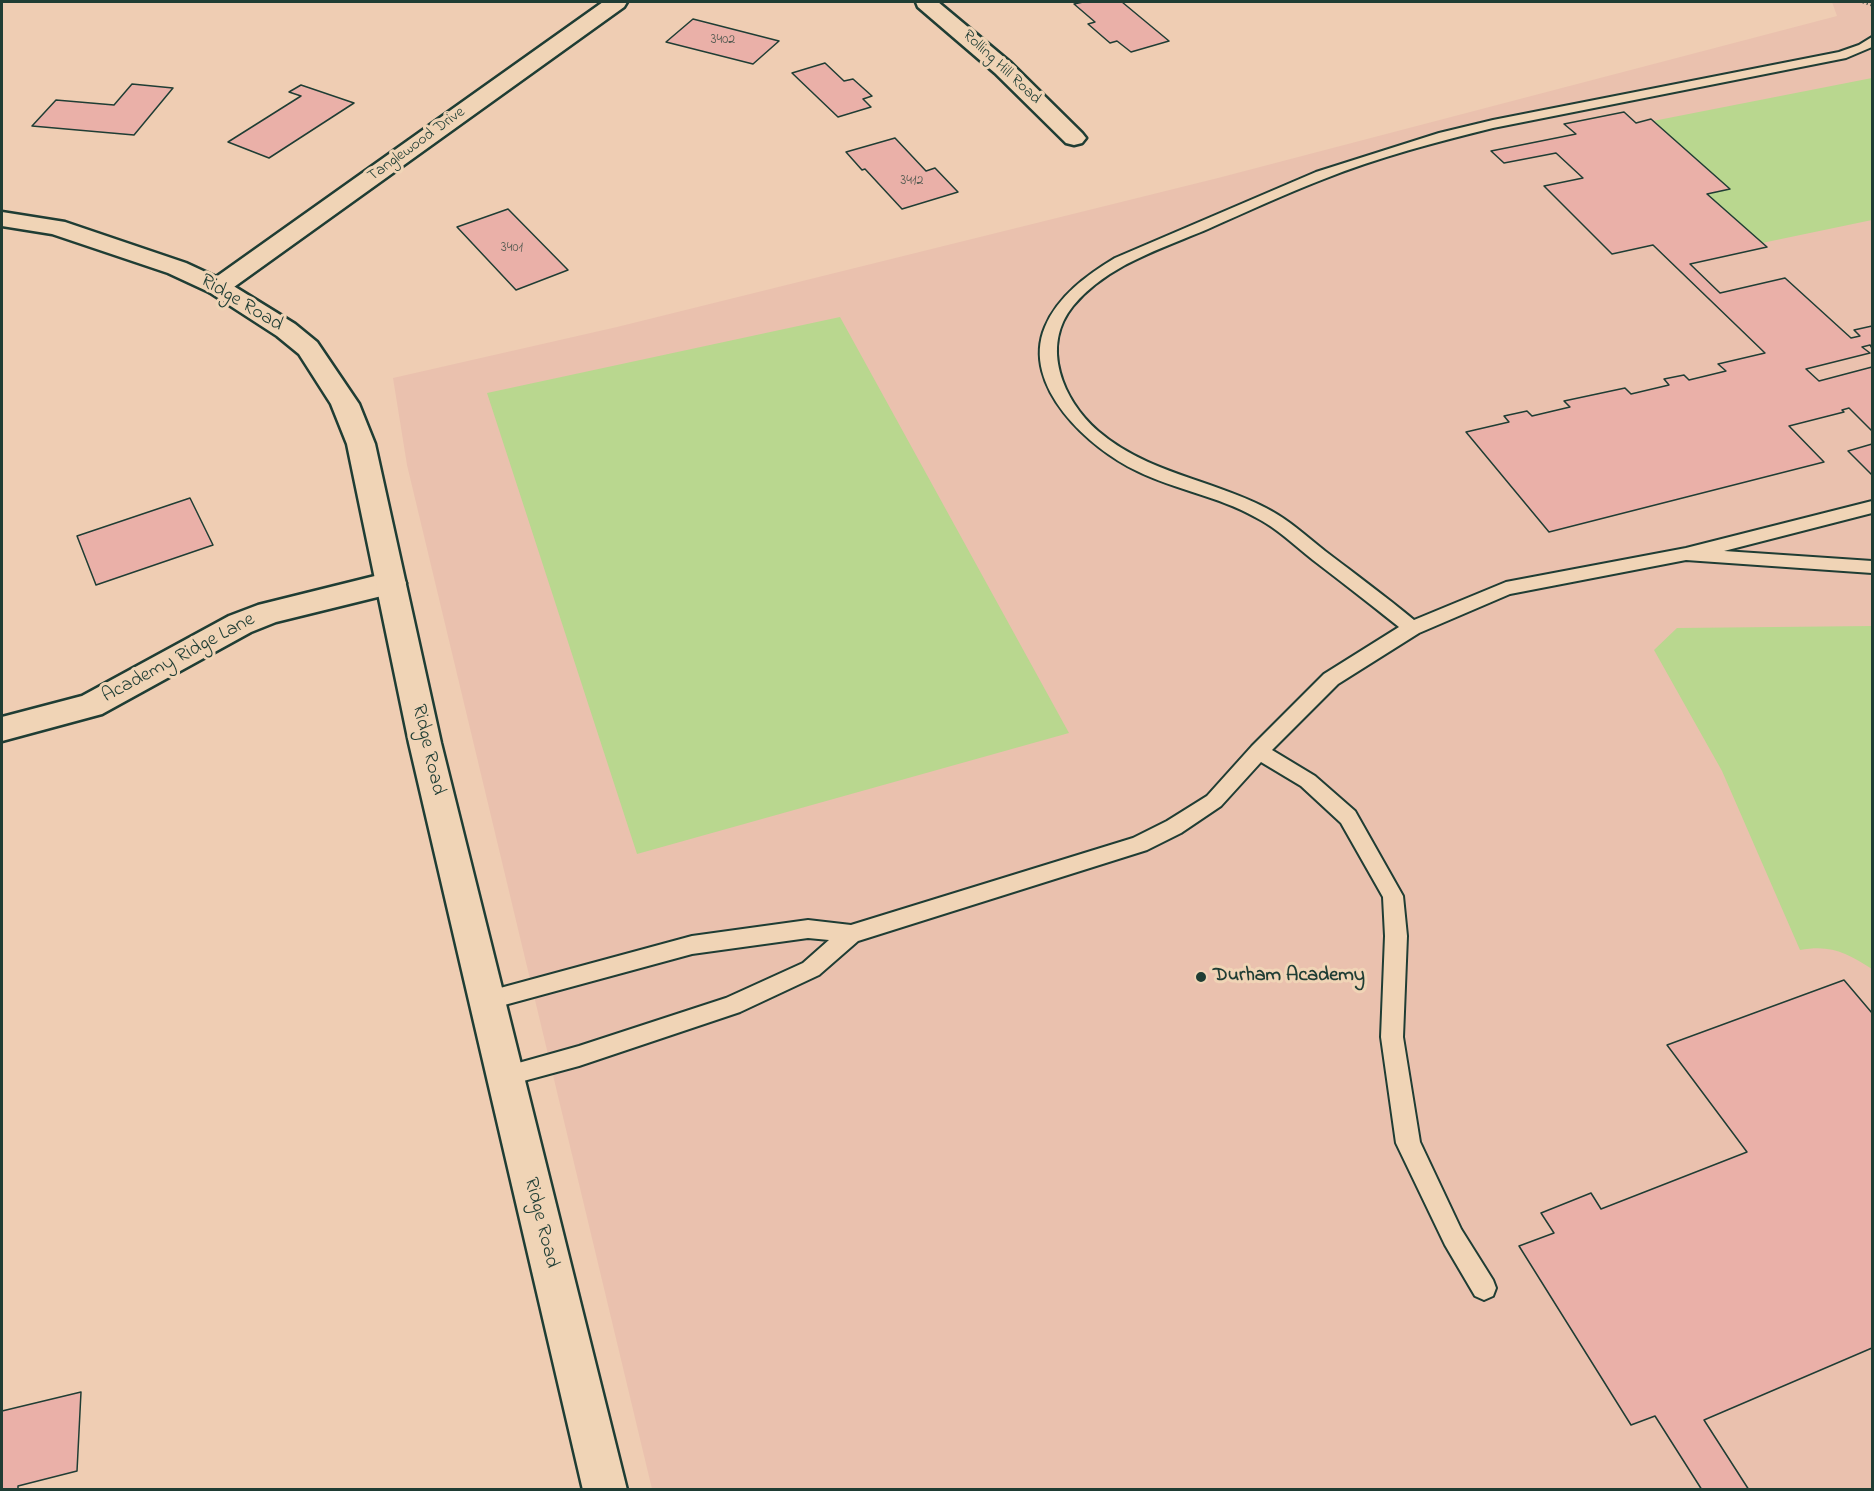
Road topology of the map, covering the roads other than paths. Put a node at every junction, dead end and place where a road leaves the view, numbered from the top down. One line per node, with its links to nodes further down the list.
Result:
1 (616, 2): 6 (street, Tanglewood Drive)
2 (926, 2): 4 (street, Rolling Hill Road)
3 (1872, 41): 11 (lane)
4 (1074, 138)
5 (2, 219): 6 (street, Ridge Road)
6 (218, 287): 10 (street, Ridge Road)
7 (1872, 507): 8 (lane)
8 (1686, 554): 9 (lane); 11 (lane)
9 (1872, 567)
10 (392, 583): 12 (street, Academy Ridge Lane); 15 (street, Ridge Road)
11 (1412, 628): 13 (lane)
12 (2, 729)
13 (1259, 751): 14 (lane); 17 (lane)
14 (851, 934): 15 (lane); 16 (lane)
15 (486, 1001): 16 (street, Ridge Road)
16 (505, 1076): 18 (street, Ridge Road)
17 (1484, 1288)
18 (606, 1490)

